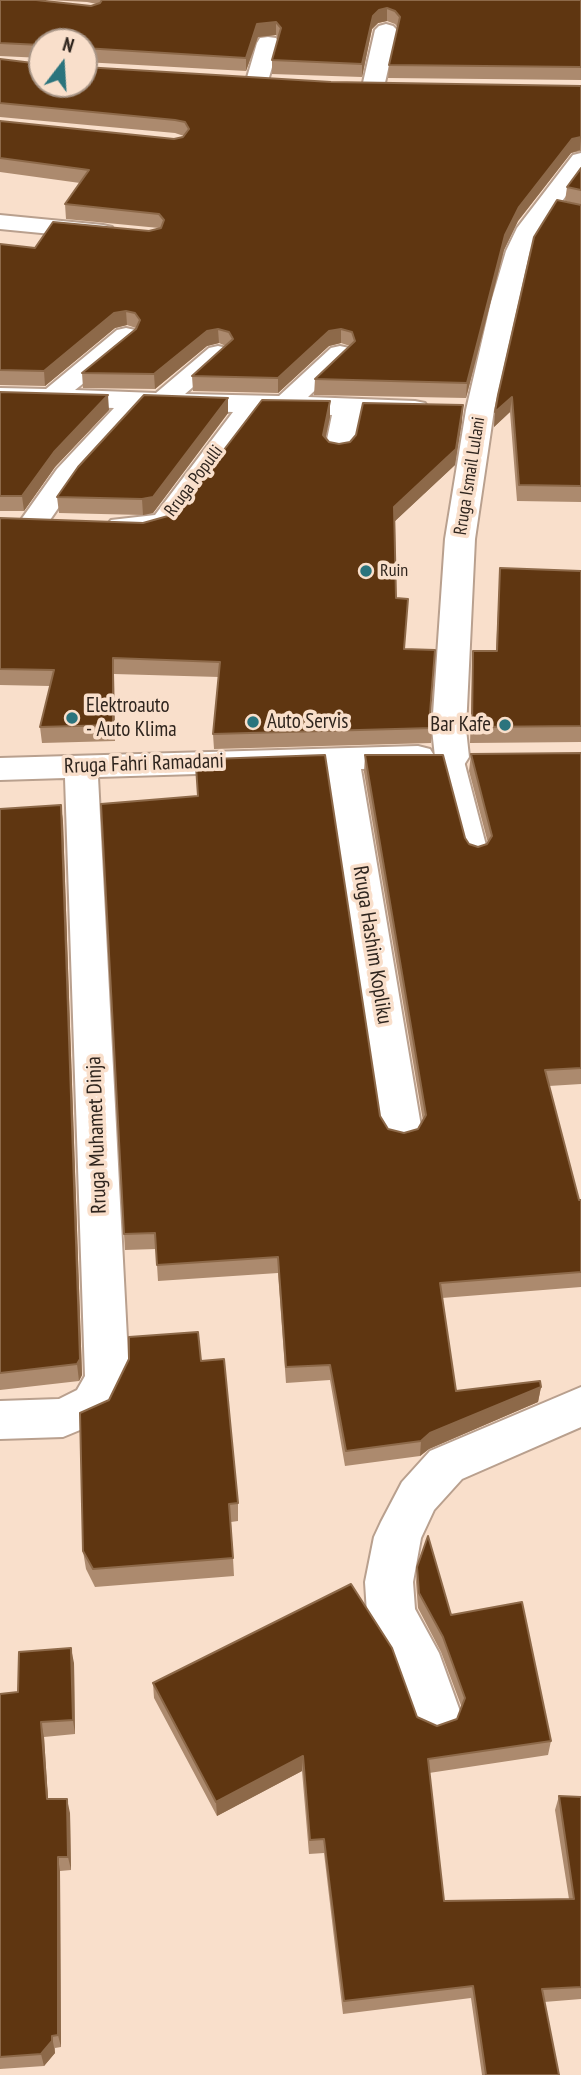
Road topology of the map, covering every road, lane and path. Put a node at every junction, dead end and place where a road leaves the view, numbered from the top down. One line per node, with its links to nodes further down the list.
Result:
1 (386, 30): 6 (street)
2 (268, 43): 4 (street)
3 (230, 80): 4 (street)
4 (257, 81): 5 (street)
5 (281, 83)
6 (401, 88)
7 (581, 161): 20 (street, Rruga Ismail Lulani)
8 (0, 222): 9 (street)
9 (123, 233)
10 (126, 336): 14 (street)
11 (340, 354): 18 (street)
12 (218, 355): 16 (street)
13 (0, 396): 14 (street)
14 (58, 398): 15 (street)
15 (136, 400): 16 (street); 17 (street, Rruga Populli)
16 (166, 401): 17 (street)
17 (253, 404): 18 (street)
18 (290, 405): 19 (street)
19 (348, 407): 20 (street); 21 (street)
20 (459, 410): 22 (street, Rruga Ismail Lulani)
21 (340, 449)
22 (465, 757): 23 (street, Rruga Fahri Ramadani); 26 (lane)
23 (342, 758): 24 (street, Rruga Fahri Ramadani); 27 (street, Rruga Hashim Kopliku)
24 (81, 766): 25 (street, Rruga Fahri Ramadani); 29 (street, Rruga Muhamet Dinja)
25 (0, 769)
26 (477, 853)
27 (402, 1132)
28 (581, 1406): 30 (street)
29 (0, 1420)
30 (436, 1714)

